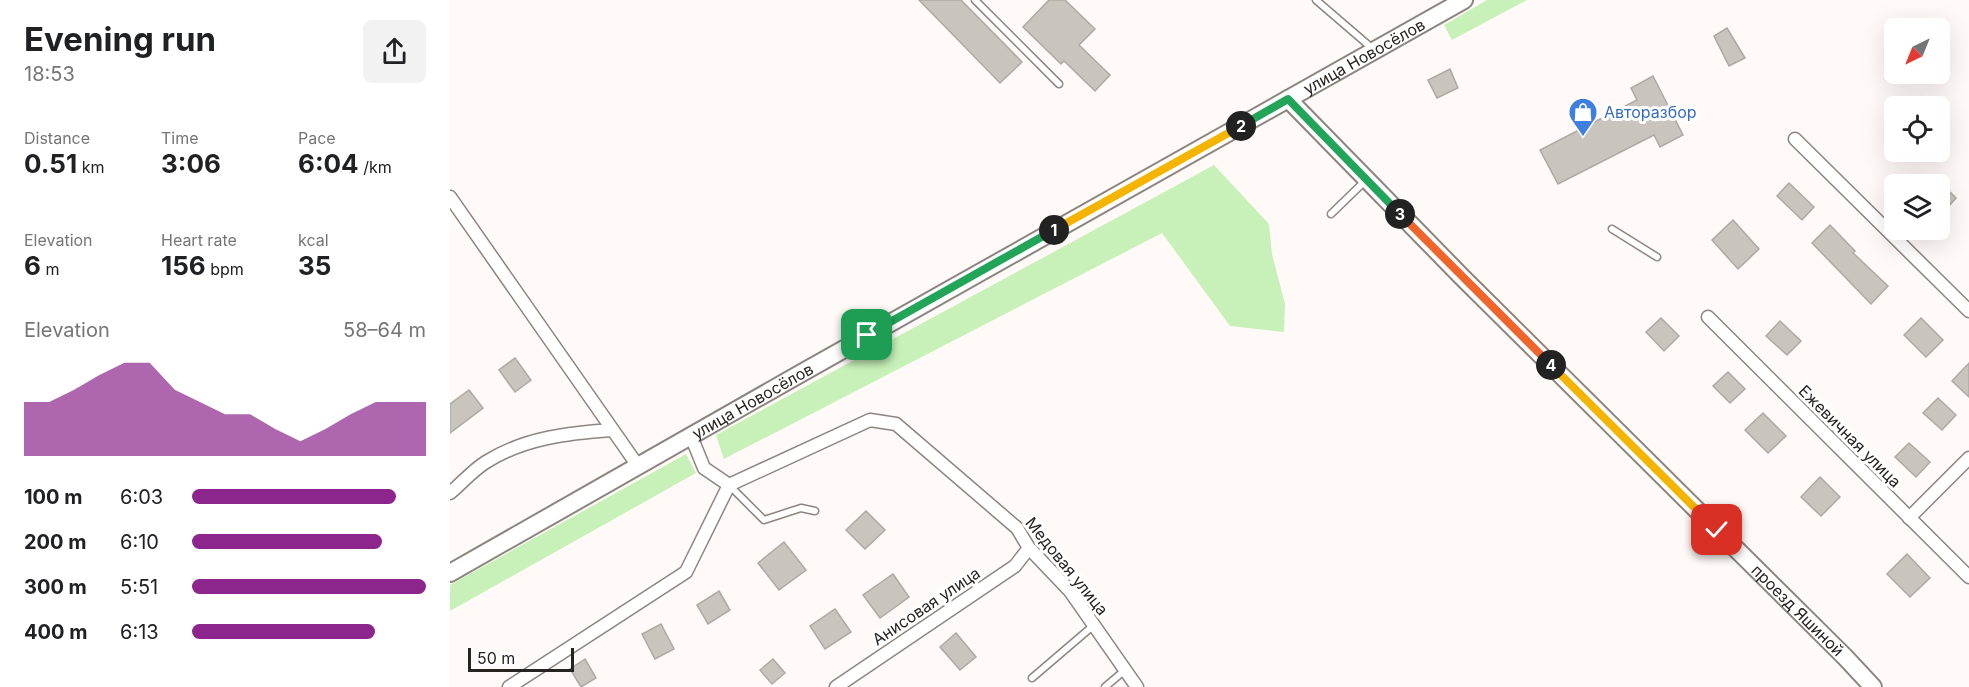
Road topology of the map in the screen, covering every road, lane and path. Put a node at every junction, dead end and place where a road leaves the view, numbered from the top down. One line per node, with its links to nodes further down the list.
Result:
1 (975, 0): 5 (lane)
2 (1316, 0): 4 (lane)
3 (1464, 0): 4 (street, улица Новосёлов)
4 (1373, 50): 6 (street, улица Новосёлов)
5 (1059, 84)
6 (1288, 99): 8 (street, проезд Яшиной); 16 (street, улица Новосёлов)
7 (1795, 139): 13 (street)
8 (1366, 179): 10 (lane); 33 (street, проезд Яшиной)
9 (452, 202): 15 (street)
10 (1331, 214)
11 (1612, 229): 12 (lane)
12 (1657, 257)
13 (1969, 311)
14 (1708, 317): 22 (street, Ежевичная улица)
15 (612, 430): 18 (street); 20 (street)
16 (691, 436): 18 (street, улица Новосёлов); 19 (street)
17 (1969, 458): 22 (street)
18 (638, 466): 24 (street, улица Новосёлов)
19 (729, 485): 21 (lane); 23 (street, Медовая улица); 29 (street)
20 (450, 493)
21 (815, 511)
22 (1909, 518): 25 (street, Ежевичная улица)
23 (1029, 548): 26 (street, Медовая улица); 30 (street, Анисовая улица)
24 (450, 573)
25 (1969, 578)
26 (1094, 625): 27 (street, Медовая улица); 28 (lane)
27 (1125, 670): 31 (lane); 32 (street, Медовая улица)
28 (1032, 678)
29 (509, 687)
30 (836, 687)
31 (1105, 687)
32 (1137, 687)
33 (1873, 687)

